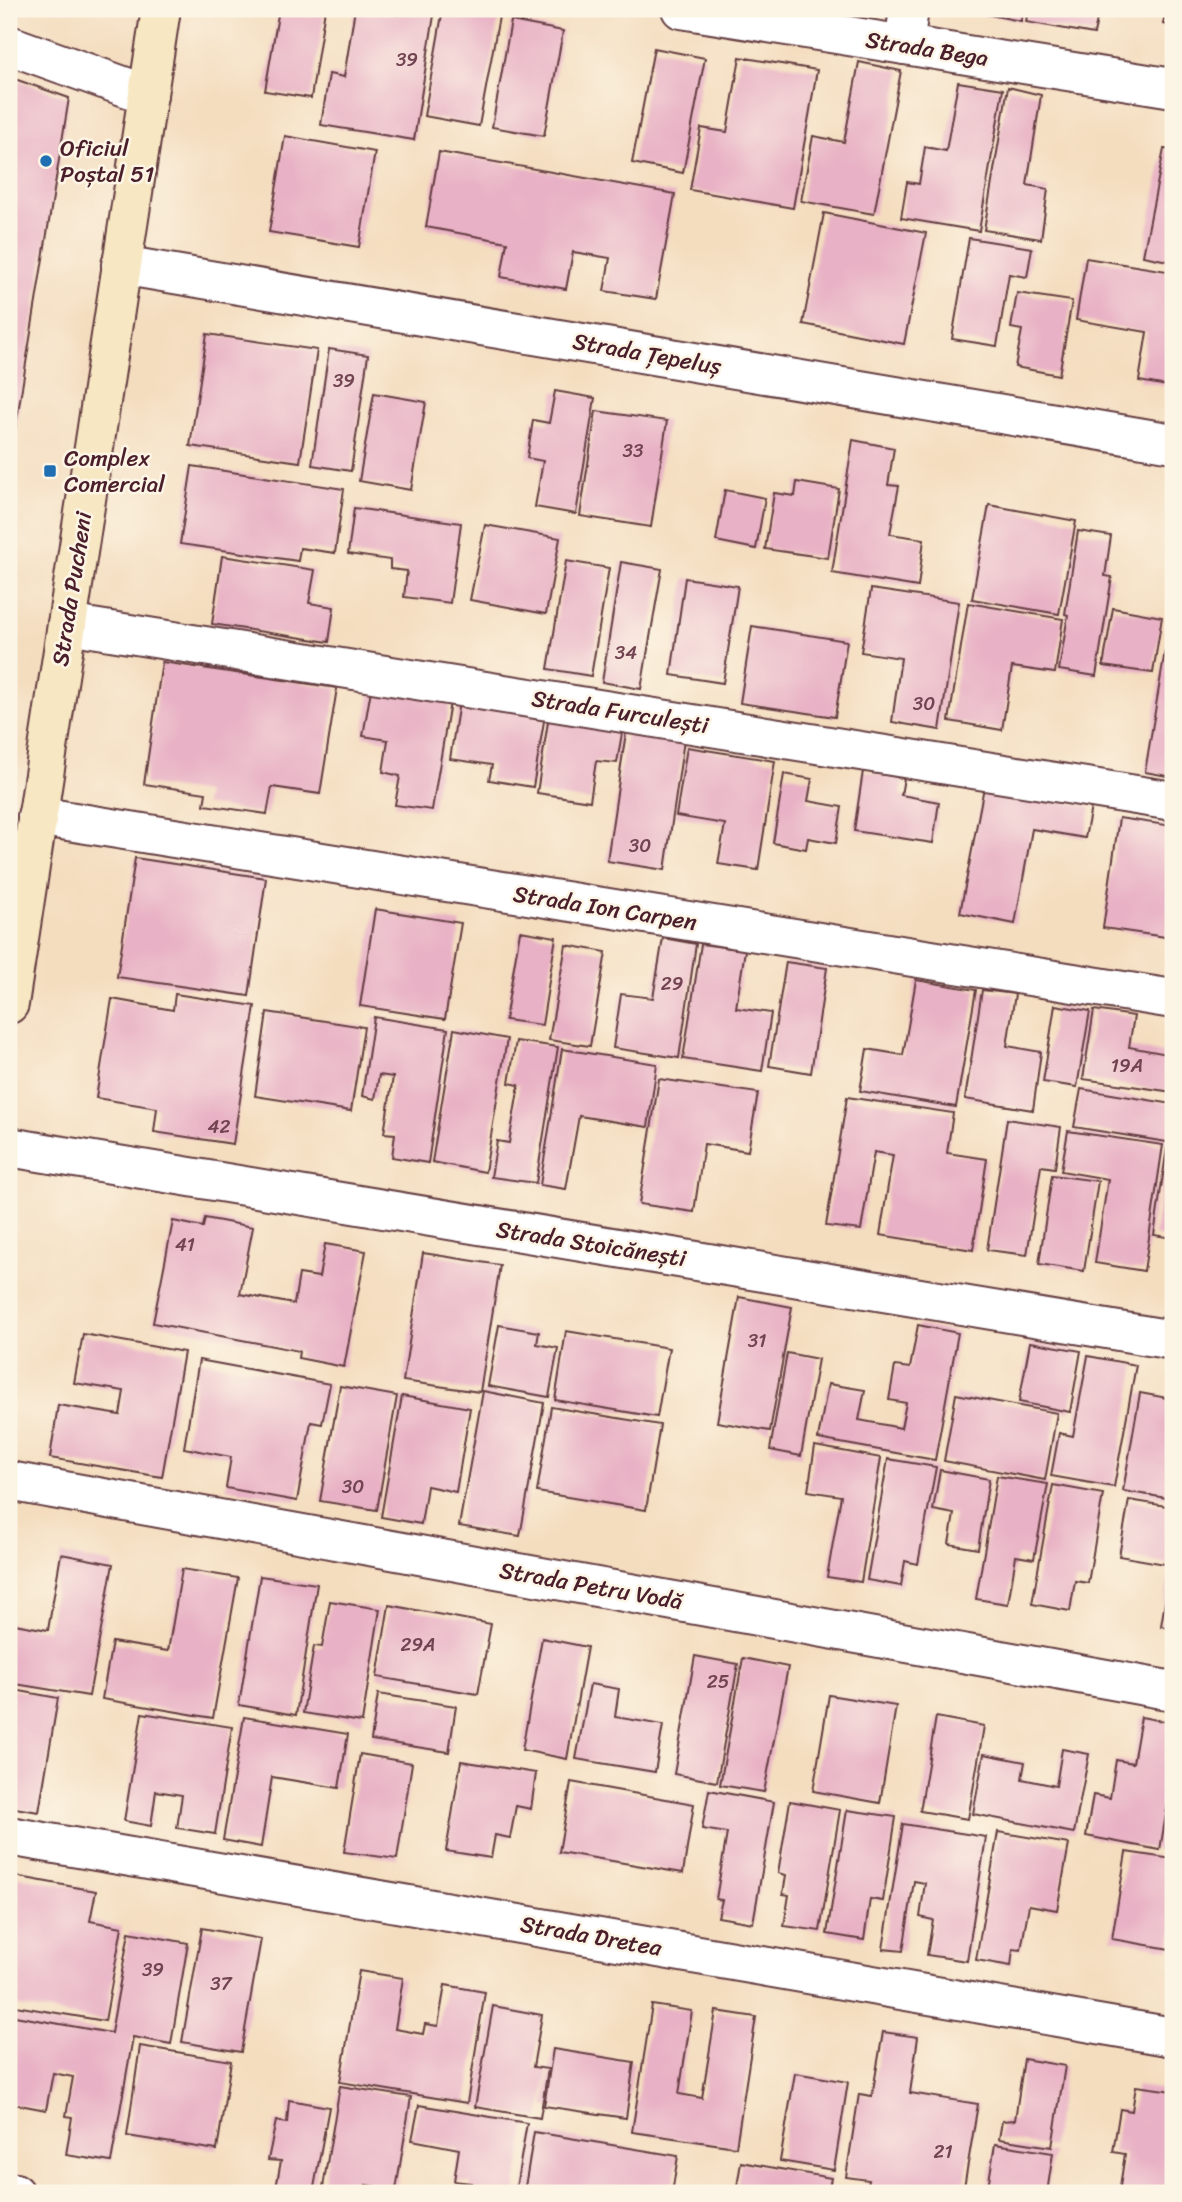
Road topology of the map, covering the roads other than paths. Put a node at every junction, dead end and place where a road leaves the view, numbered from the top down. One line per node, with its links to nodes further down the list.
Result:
1 (162, 9): 6 (street, Strada Pucheni)
2 (681, 9): 3 (street, Strada Bega)
3 (907, 27): 5 (street, Strada Bega)
4 (9, 45): 6 (street)
5 (1173, 89)
6 (148, 95): 7 (street, Strada Pucheni)
7 (121, 265): 8 (street, Strada Țepeluș); 9 (street, Strada Pucheni)
8 (1173, 443)
9 (67, 624): 10 (street, Strada Furculești); 11 (street, Strada Pucheni)
10 (1173, 801)
11 (37, 816): 12 (street, Strada Ion Carpen); 13 (street, Strada Pucheni)
12 (1173, 999)
13 (9, 1004)
14 (9, 1147): 15 (street, Strada Stoicănești)
15 (1173, 1340)
16 (9, 1481): 17 (street, Strada Petru Vodă)
17 (1173, 1691)
18 (9, 1836): 19 (street, Strada Dretea)
19 (1173, 2037)
20 (9, 2192): 21 (street)
21 (15, 2193)

